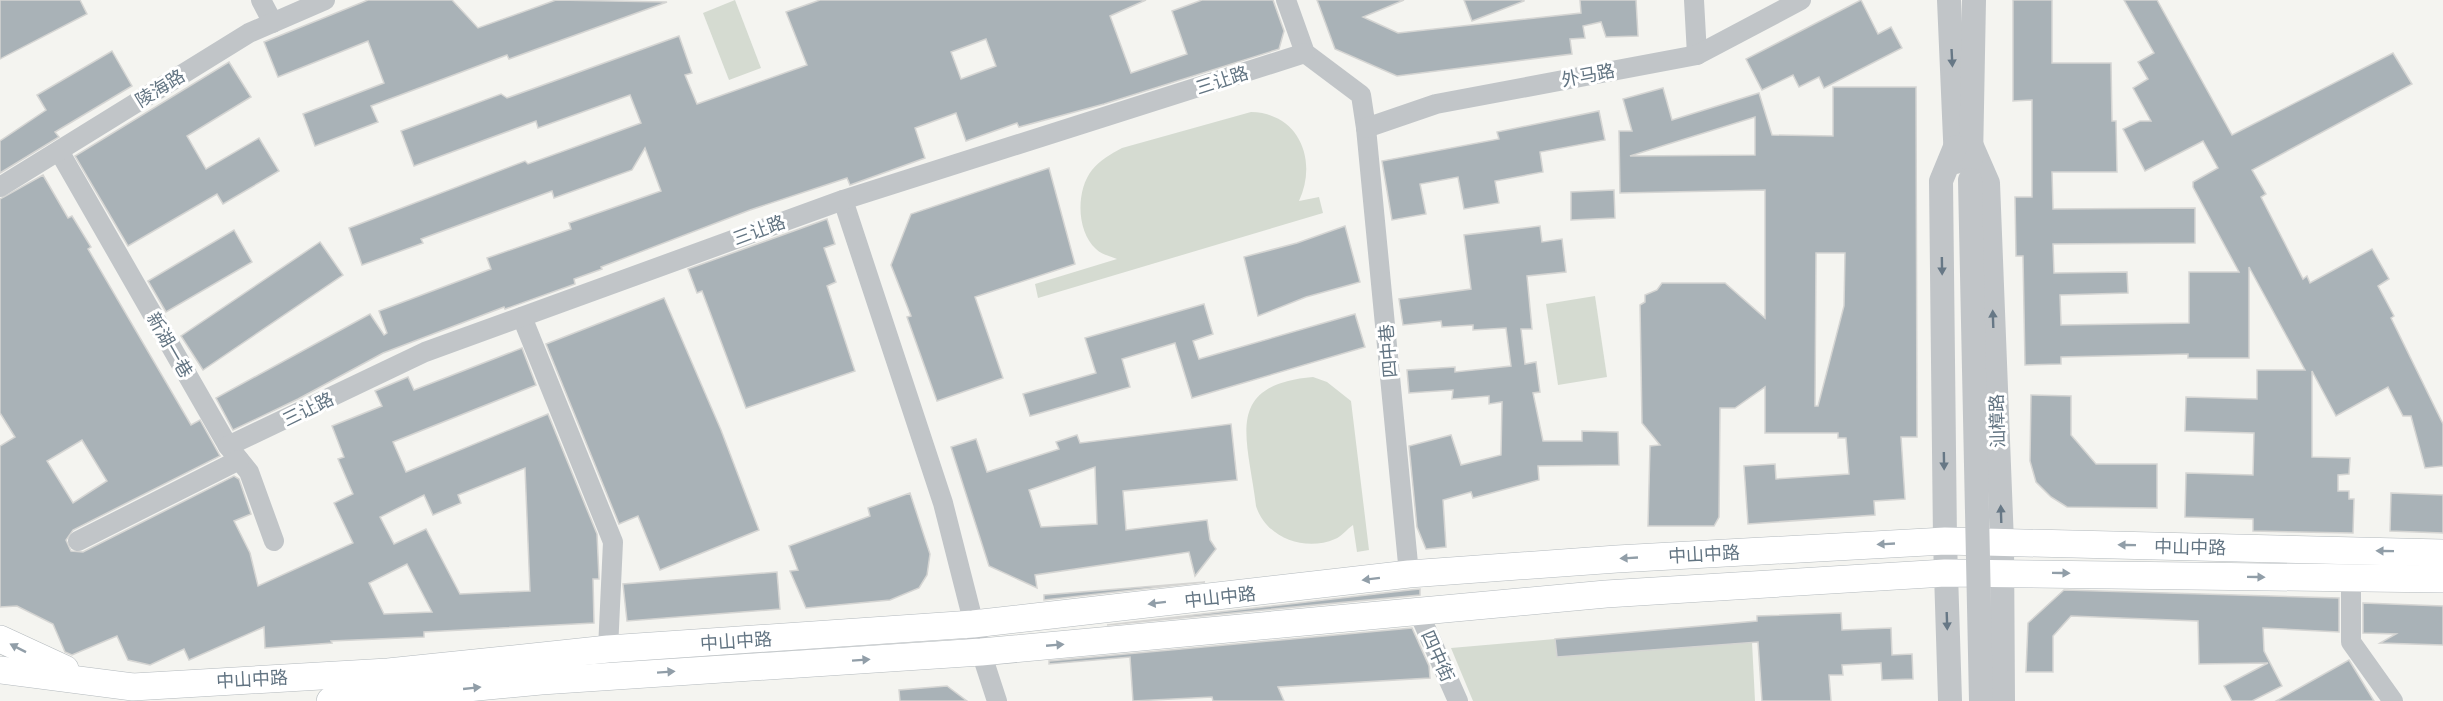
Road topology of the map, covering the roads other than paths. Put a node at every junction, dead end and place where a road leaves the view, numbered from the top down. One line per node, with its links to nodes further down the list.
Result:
1 (261, 0): 8 (street)
2 (325, 0): 8 (street, 陵海路)
3 (1286, 0): 9 (street)
4 (1694, 0): 10 (street)
5 (1801, 0): 10 (street, 外马路)
6 (1949, 0): 12 (street, 汕樟路, one-way to 12)
7 (1974, 0): 12 (street, 汕樟路)
8 (273, 22): 13 (street, 陵海路)
9 (1305, 53): 11 (street, 四中巷); 16 (street, 三让路)
10 (1697, 55): 11 (street, 外马路)
11 (1366, 128): 26 (street, 四中巷)
12 (1963, 146): 14 (street, 汕樟路); 21 (street, 汕樟路, one-way to 21); 22 (street, 汕樟路, one-way to 12)
13 (59, 152): 15 (street, 陵海路); 18 (street, 新湖一巷)
14 (1964, 180): 40 (street, 汕樟路); 41 (street, 汕樟路, bridge)
15 (0, 187)
16 (843, 200): 17 (street, 三让路); 30 (street)
17 (522, 317): 18 (street, 三让路); 32 (street)
18 (234, 453): 19 (street, 三让路); 20 (street, 新湖一巷)
19 (78, 541)
20 (274, 541)
21 (1945, 541): 22 (main road, 中山中路); 24 (street, 汕樟路); 26 (main road, 中山中路, one-way to 26)
22 (2002, 543): 23 (main road, 中山中路, one-way to 22); 25 (street, 汕樟路)
23 (2443, 553)
24 (1945, 573): 25 (main road, 中山中路); 29 (main road, 中山中路); 39 (street, 汕樟路, one-way to 39)
25 (2002, 573): 27 (main road, 中山中路, one-way to 27); 42 (street, 汕樟路)
26 (1409, 574): 30 (main road, 中山中路, one-way to 30)
27 (2351, 578): 28 (main road, 中山中路); 43 (street)
28 (2443, 579)
29 (1418, 611): 33 (main road, 中山中路, one-way to 29); 38 (street, 四中街)
30 (974, 624): 32 (main road, 中山中路); 33 (street)
31 (0, 639): 35 (main road, one-way to 31)
32 (608, 649): 35 (main road, 中山中路)
33 (981, 652): 36 (main road, 中山中路, one-way to 33); 37 (street)
34 (0, 670): 35 (main road, 中山中路)
35 (133, 687)
36 (330, 701)
37 (997, 701)
38 (1458, 701)
39 (1950, 701)
40 (1967, 701)
41 (1981, 701)
42 (2003, 701)
43 (2393, 701)

